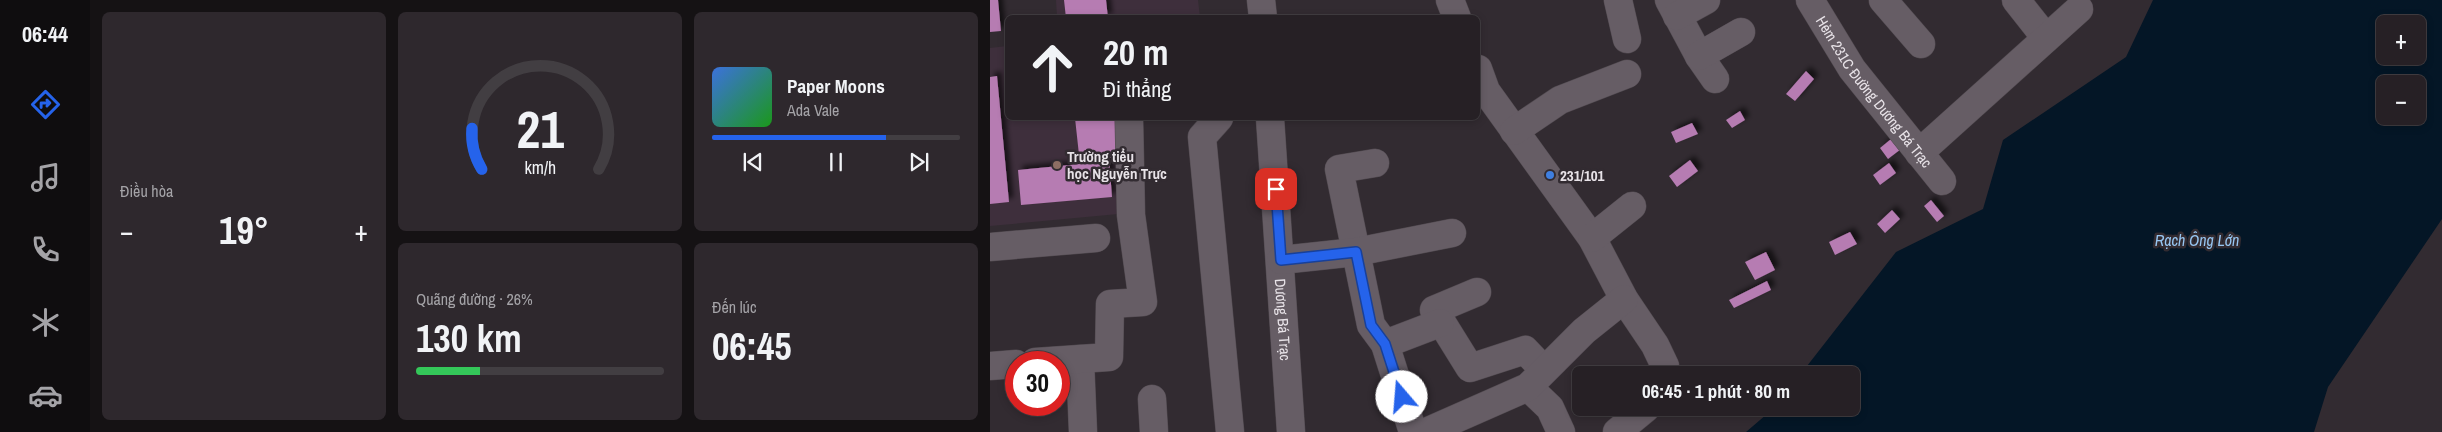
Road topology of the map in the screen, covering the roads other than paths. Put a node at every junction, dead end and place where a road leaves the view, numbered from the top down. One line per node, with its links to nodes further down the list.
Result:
1 (1261, 0): 10 (street)
2 (1450, 0): 11 (street)
3 (1618, 0): 14 (street)
4 (1706, 0): 8 (street)
5 (1810, 0): 24 (street, Hẻm 231C Đường Dương Bá Trạc)
6 (1883, 0): 15 (street)
7 (2016, 0): 13 (street)
8 (1673, 8): 16 (street)
9 (2079, 9): 13 (street)
10 (1263, 15)
11 (1456, 15)
12 (1741, 32): 16 (street)
13 (2046, 38): 24 (street)
14 (1627, 39)
15 (1921, 44)
16 (1699, 56): 19 (street)
17 (1480, 74): 23 (street)
18 (1627, 74): 23 (street)
19 (1715, 79)
20 (1129, 120): 38 (street)
21 (1217, 120): 48 (street)
22 (1270, 120): 33 (street, Dương Bá Trạc)
23 (1514, 131): 30 (street)
24 (1919, 153): 26 (street, Hẻm 231C Đường Dương Bá Trạc)
25 (1375, 163): 32 (street)
26 (1942, 182)
27 (1632, 206): 30 (street)
28 (1452, 233): 32 (street)
29 (1096, 238): 31 (street)
30 (1592, 238): 35 (street)
31 (990, 247)
32 (1356, 252): 33 (street); 37 (street)
33 (1281, 260): 49 (street, Dương Bá Trạc)
34 (1477, 292): 36 (street)
35 (1624, 299): 42 (street); 43 (street)
36 (1440, 323): 37 (street); 43 (street)
37 (1378, 335): 50 (street)
38 (1080, 359): 39 (street); 46 (street)
39 (1070, 360)
40 (1005, 365): 41 (street)
41 (990, 366)
42 (1665, 366)
43 (1536, 378): 51 (street); 52 (street)
44 (1152, 399): 47 (street)
45 (1636, 416): 53 (street)
46 (1083, 432)
47 (1154, 432)
48 (1230, 432)
49 (1291, 432)
50 (1413, 432)
51 (1426, 432)
52 (1561, 432)
53 (1617, 432)

